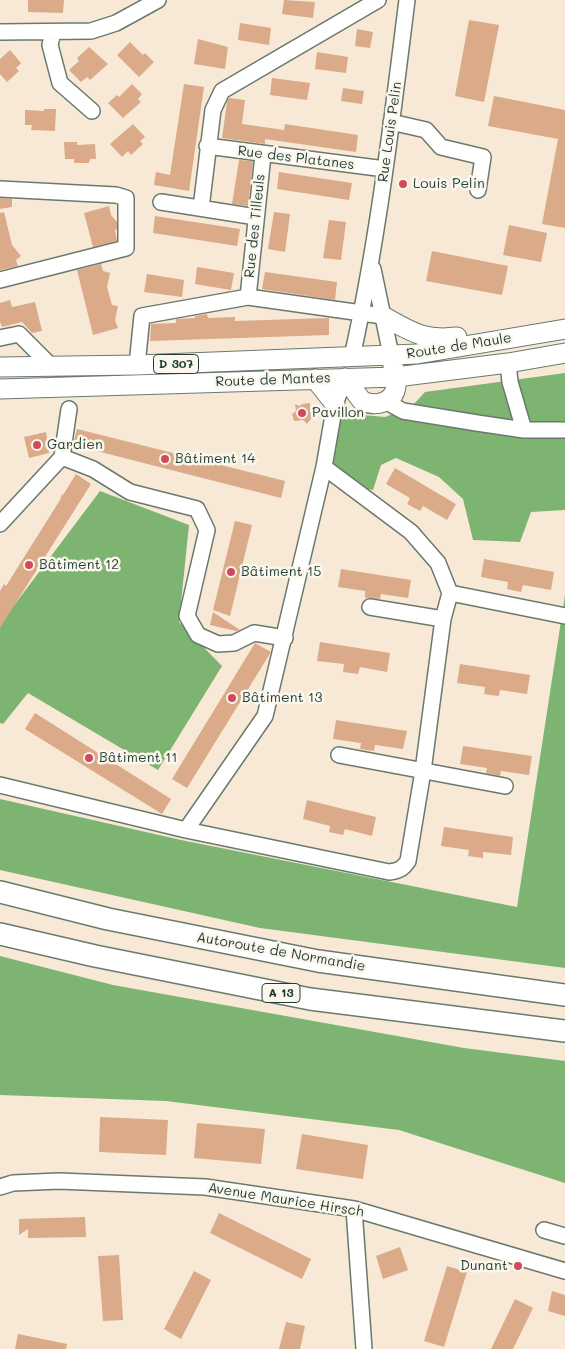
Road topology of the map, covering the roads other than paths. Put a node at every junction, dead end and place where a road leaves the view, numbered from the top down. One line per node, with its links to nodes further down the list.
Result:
1 (158, 0): 5 (street)
2 (378, 0): 8 (street)
3 (406, 0): 7 (street, Rue Louis Pelin)
4 (0, 32): 5 (street)
5 (53, 32): 6 (street)
6 (92, 111)
7 (391, 122): 10 (street, Rue Louis Pelin); 12 (street)
8 (208, 146): 9 (street, Rue des Platanes); 14 (street)
9 (263, 155): 10 (street, Rue des Platanes); 15 (street, Rue des Tilleuls)
10 (385, 169): 16 (street, Rue Louis Pelin)
11 (0, 189): 17 (street)
12 (478, 190)
13 (161, 202): 14 (street)
14 (201, 208): 15 (street)
15 (256, 217): 18 (street, Rue des Tilleuls)
16 (371, 263): 19 (street, Rue Louis Pelin); 20 (street, Rue Louis Pelin)
17 (0, 280)
18 (248, 297): 19 (street); 28 (street)
19 (361, 314): 20 (street); 26 (street, Rue Louis Pelin)
20 (383, 316): 23 (main road); 25 (street, Rue Louis Pelin)
21 (565, 329): 23 (main road, Route de Maule / D 307)
22 (0, 338): 30 (street)
23 (486, 342): 25 (main road, Route de Maule / D 307)
24 (565, 353): 27 (main road, Route de Maule / D 307)
25 (391, 355): 26 (main road, Route de Maule / D 307); 31 (main road)
26 (352, 358): 28 (main road, Route de Mantes / D 307); 32 (main road)
27 (508, 363): 31 (main road, Route de Maule / D 307); 38 (street)
28 (137, 365): 30 (main road, Route de Mantes / D 307)
29 (0, 367): 30 (main road, Route de Mantes / D 307)
30 (52, 367)
31 (396, 377): 32 (main road, Route de Mantes / D 307); 35 (main road)
32 (344, 378): 33 (main road, Route de Mantes / D 307); 35 (main road); 36 (street)
33 (316, 379): 34 (main road, Route de Mantes / D 307); 36 (main road)
34 (0, 388)
35 (385, 402): 38 (street)
36 (335, 404): 41 (street)
37 (69, 409): 40 (street)
38 (524, 430): 39 (street)
39 (565, 430)
40 (62, 457): 42 (street); 47 (street)
41 (324, 467): 43 (street); 47 (street)
42 (0, 524)
43 (450, 593): 45 (street); 46 (street)
44 (370, 607): 46 (street)
45 (565, 616)
46 (443, 620): 49 (street)
47 (285, 638): 52 (street)
48 (339, 755): 49 (street)
49 (423, 771): 51 (street); 52 (street)
50 (0, 785): 52 (street)
51 (505, 786)
52 (186, 830)
53 (0, 892): 55 (highway, Autoroute de Normandie)
54 (0, 934): 56 (highway, A 13)
55 (565, 995)
56 (565, 1031)
57 (0, 1187): 58 (street, Avenue Maurice Hirsch)
58 (354, 1209): 61 (street, Avenue Maurice Hirsch); 62 (street)
59 (544, 1230): 60 (street)
60 (565, 1236)
61 (565, 1271)
62 (364, 1349)

